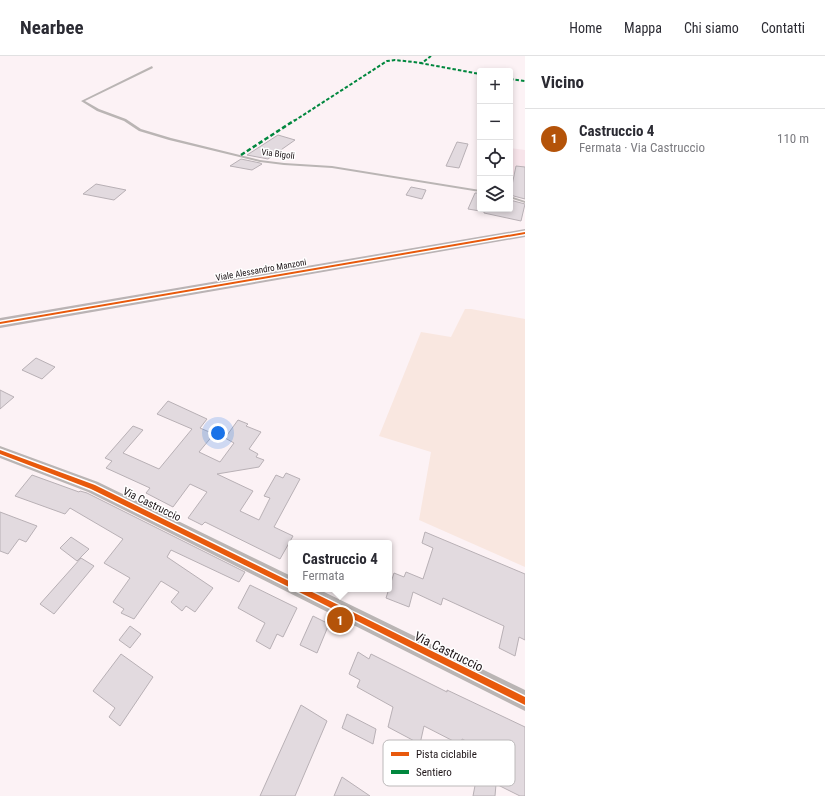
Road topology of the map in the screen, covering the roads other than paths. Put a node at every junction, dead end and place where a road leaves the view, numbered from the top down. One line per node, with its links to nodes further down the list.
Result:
1 (152, 67): 2 (lane, Via Bigoli)
2 (477, 191)
3 (513, 198): 4 (lane)
4 (525, 202)
5 (525, 233): 6 (street, Viale Alessandro Manzoni)
6 (0, 323)
7 (0, 452): 8 (street, Via Castruccio)
8 (288, 584)
9 (305, 592): 10 (street, Via Castruccio)
10 (525, 701)

